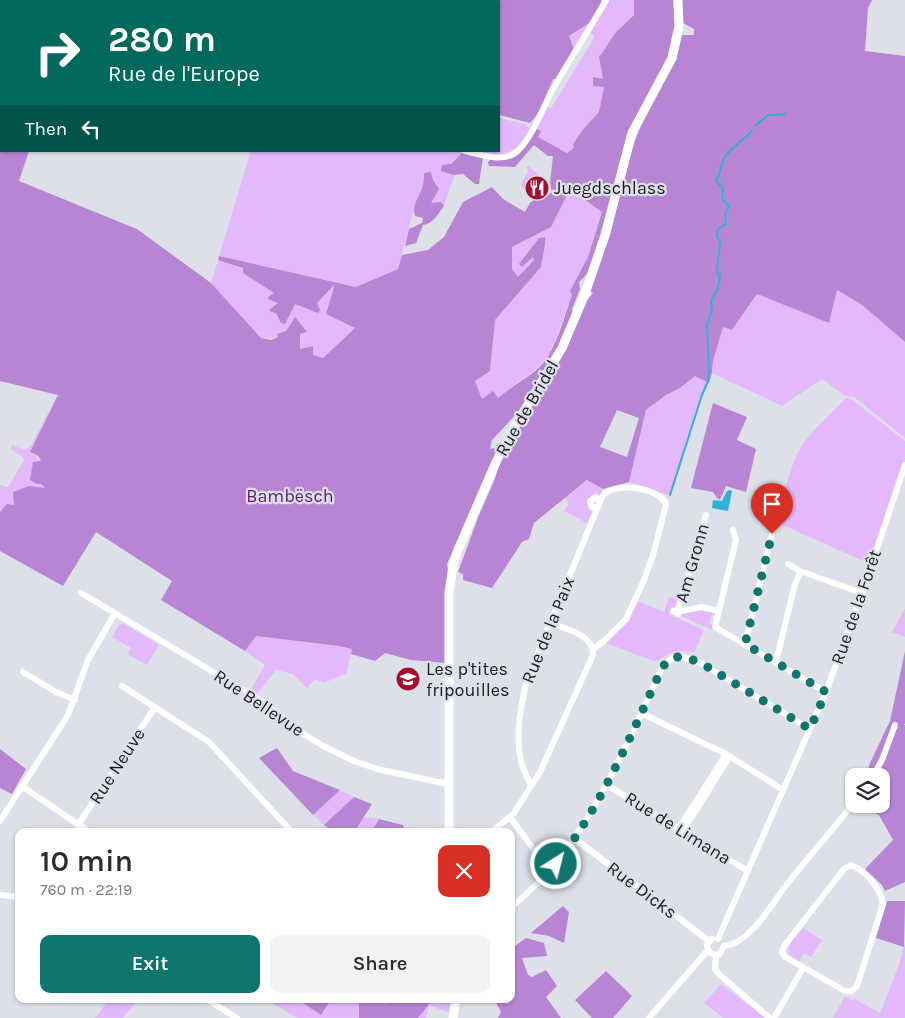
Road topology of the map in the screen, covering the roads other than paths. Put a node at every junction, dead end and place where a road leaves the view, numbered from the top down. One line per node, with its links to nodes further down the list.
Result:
1 (606, 0): 3 (street)
2 (678, 0): 28 (main road, Rue de Bridel)
3 (469, 152)
4 (905, 465): 11 (street, Rue de la Forêt)
5 (706, 515): 12 (street, Am Gronn)
6 (733, 530): 12 (street, Am Gronn)
7 (772, 534): 15 (street)
8 (788, 564): 9 (street)
9 (800, 571): 11 (street); 17 (street)
10 (81, 593): 13 (street, Rue Bellevue)
11 (862, 593): 20 (street, Rue de la Forêt)
12 (719, 611): 15 (street, Am Gronn)
13 (115, 613): 21 (street); 28 (street, Rue Bellevue)
14 (550, 623): 16 (street); 16 (street, Rue de la Paix); 30 (street, Rue de la Paix)
15 (745, 644): 17 (street, Am Gronn)
16 (594, 648): 30 (street)
17 (776, 662): 20 (street, Am Gronn)
18 (23, 672): 21 (street)
19 (122, 686): 22 (street)
20 (826, 692): 25 (street, Rue de la Forêt)
21 (75, 700): 31 (street)
22 (155, 707): 36 (street, Rue Neuve); 38 (street)
23 (641, 713): 25 (street); 26 (street); 29 (street)
24 (895, 725): 27 (street)
25 (810, 729): 32 (street, Rue de la Forêt)
26 (728, 755): 32 (street); 41 (street)
27 (878, 768)
28 (448, 784): 39 (main road, Rue de Bridel)
29 (607, 785): 41 (street, Rue de Limana); 42 (street)
30 (530, 786): 34 (street)
31 (22, 787): 35 (street); 36 (street)
32 (783, 790): 44 (street, Rue de la Forêt)
33 (846, 813): 50 (street)
34 (510, 816): 40 (street); 43 (street)
35 (0, 821)
36 (78, 824): 37 (street)
37 (84, 828)
38 (288, 828)
39 (449, 828)
40 (496, 828)
41 (681, 830): 44 (street, Rue de Limana)
42 (574, 838): 43 (street); 49 (street, Rue Dicks)
43 (551, 869): 47 (street)
44 (748, 871): 48 (street, Rue de la Forêt)
45 (0, 895): 46 (street)
46 (15, 896)
47 (515, 904)
48 (718, 939): 49 (street); 50 (street)
49 (709, 941): 51 (street)
50 (724, 946): 52 (street)
51 (708, 950): 52 (street); 58 (street)
52 (716, 955): 59 (street)
53 (803, 968): 53 (street); 59 (street)
54 (213, 1003): 56 (street)
55 (455, 1003): 57 (main road)
56 (237, 1018)
57 (452, 1018)
58 (649, 1018)
59 (772, 1018)

